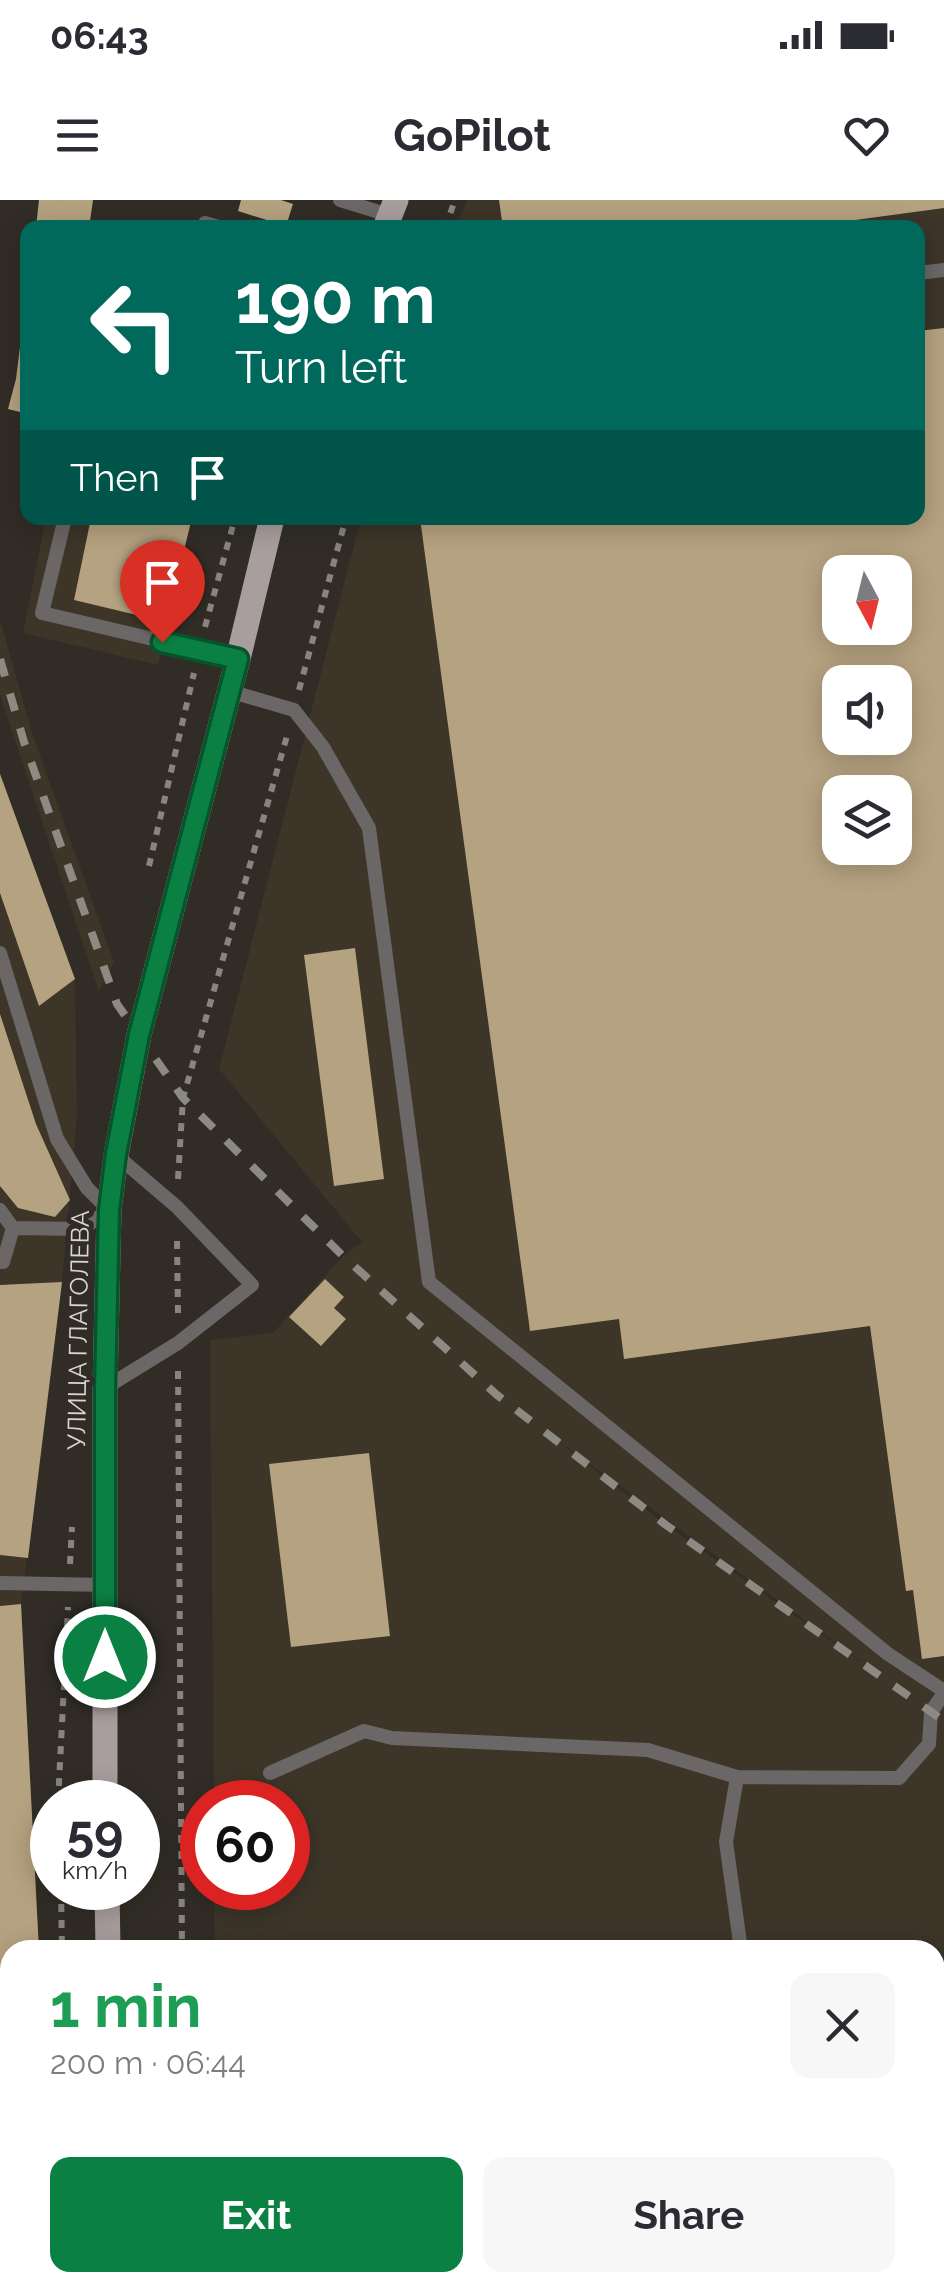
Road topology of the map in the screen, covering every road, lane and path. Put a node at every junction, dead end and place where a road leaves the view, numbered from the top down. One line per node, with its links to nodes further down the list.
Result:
1 (340, 200): 2 (lane)
2 (390, 214)
3 (62, 525): 5 (lane)
4 (269, 525): 5 (main road, УЛИЦА ГЛАГОЛЕВА)
5 (238, 659): 6 (main road, УЛИЦА ГЛАГОЛЕВА)
6 (229, 691): 8 (main road, УЛИЦА ГЛАГОЛЕВА); 16 (lane)
7 (0, 953): 10 (lane)
8 (116, 1154): 10 (main road, УЛИЦА ГЛАГОЛЕВА); 13 (lane)
9 (0, 1210): 11 (lane)
10 (109, 1210): 11 (lane); 13 (main road, УЛИЦА ГЛАГОЛЕВА)
11 (13, 1228): 12 (lane)
12 (0, 1262)
13 (105, 1388): 15 (main road, УЛИЦА ГЛАГОЛЕВА)
14 (0, 1583): 15 (lane)
15 (105, 1585): 19 (main road, УЛИЦА ГЛАГОЛЕВА)
16 (944, 1692): 18 (lane)
17 (270, 1773): 18 (lane)
18 (736, 1777): 24 (lane)
19 (106, 1780)
20 (61, 1910): 22 (path)
21 (107, 1910): 23 (main road)
22 (62, 1940)
23 (108, 1940)
24 (740, 1940)

